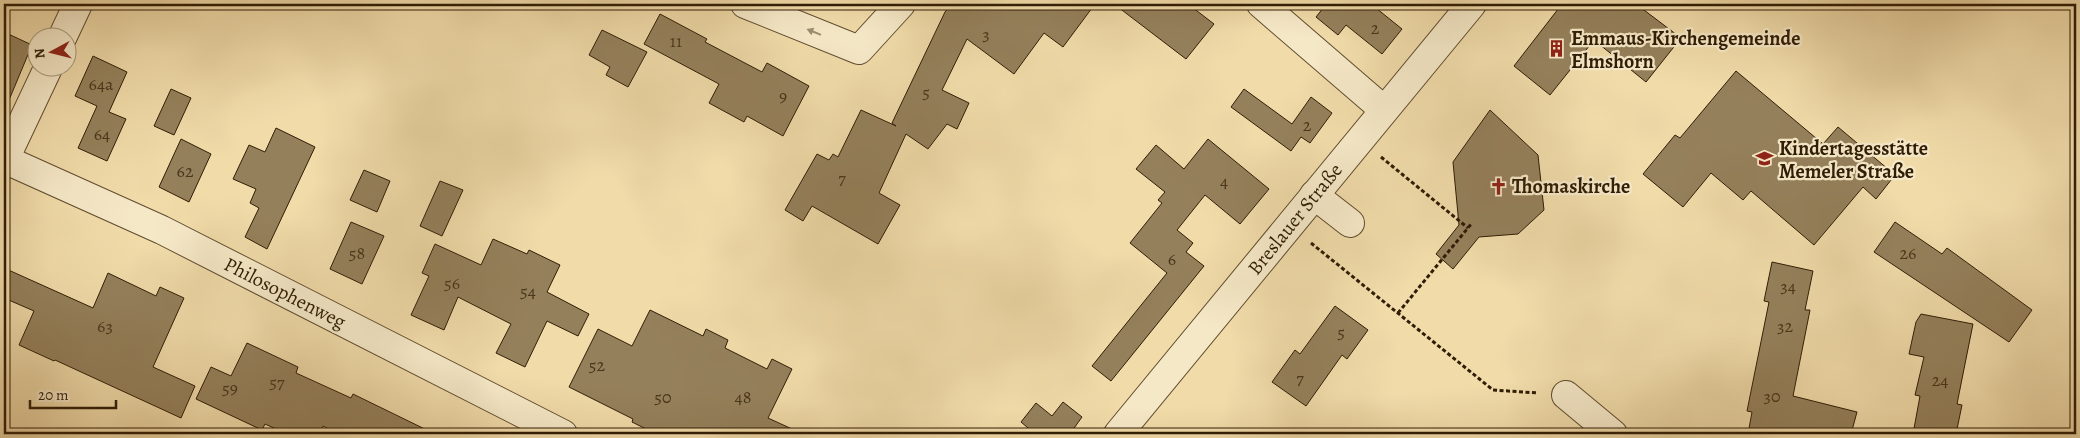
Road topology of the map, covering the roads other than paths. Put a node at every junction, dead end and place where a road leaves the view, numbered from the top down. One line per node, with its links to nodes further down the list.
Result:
1 (78, 4): 6 (street)
2 (746, 4): 3 (street, one-way to 2)
3 (901, 4)
4 (1261, 4): 8 (street)
5 (1472, 4): 8 (street, Breslauer Straße)
6 (67, 28)
7 (43, 78): 9 (street)
8 (1384, 110): 10 (street, Breslauer Straße)
9 (4, 159): 13 (street, Philosophenweg)
10 (1314, 196): 11 (street); 14 (street, Breslauer Straße)
11 (1350, 223)
12 (1566, 395): 15 (street)
13 (563, 434)
14 (1118, 434)
15 (1613, 434)

